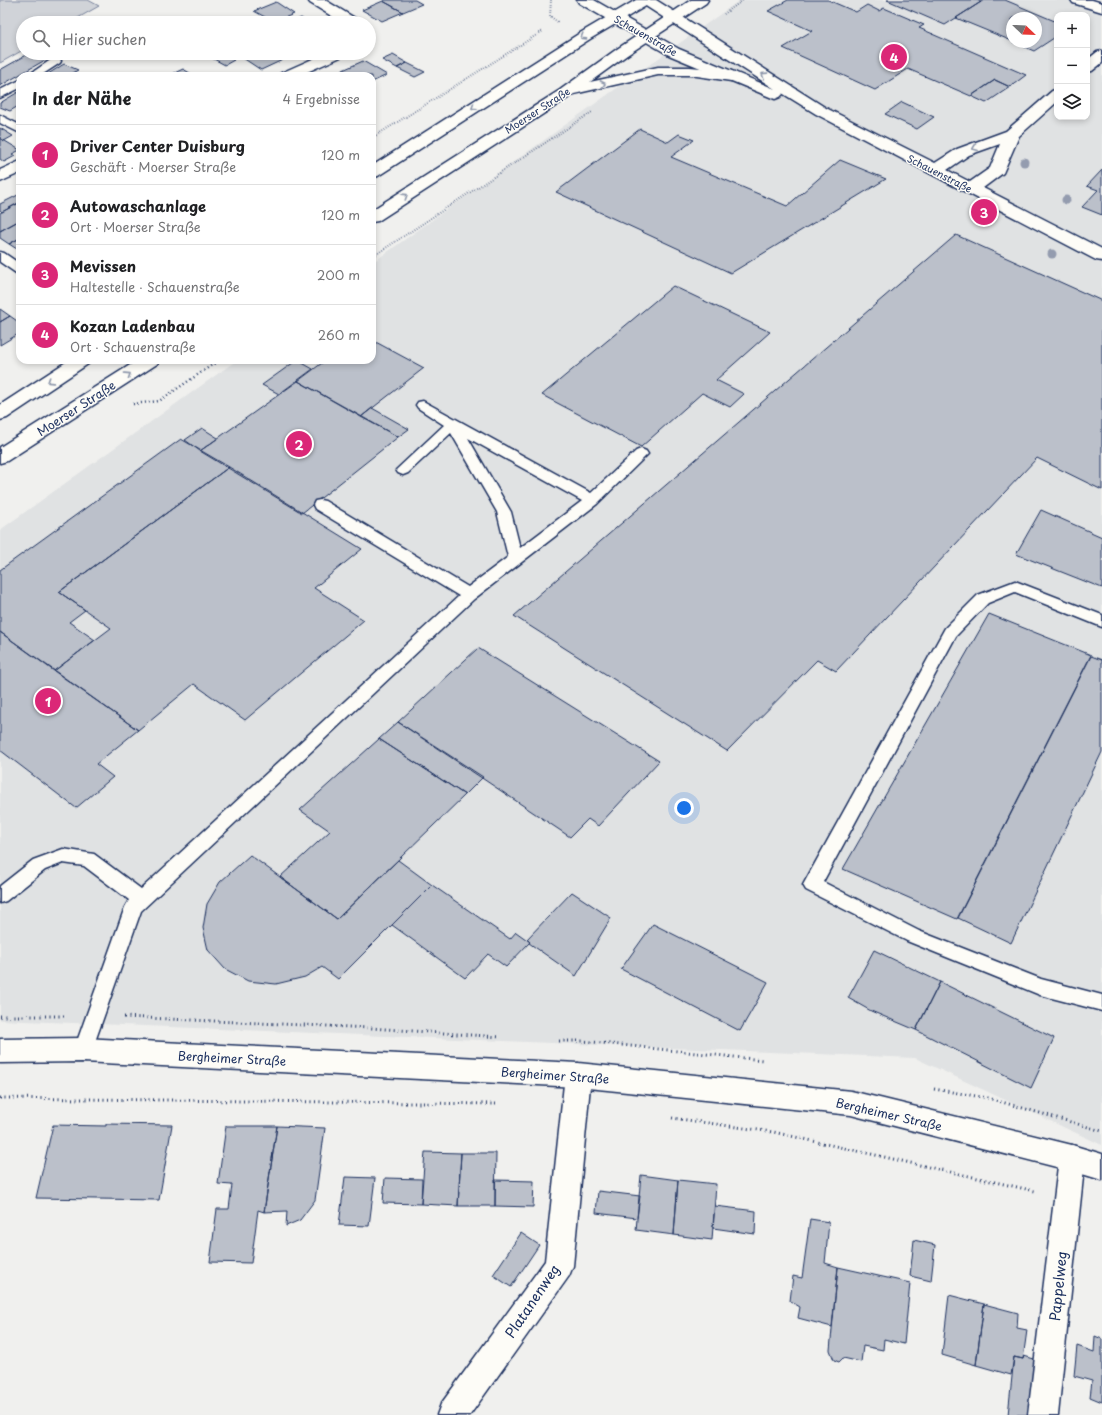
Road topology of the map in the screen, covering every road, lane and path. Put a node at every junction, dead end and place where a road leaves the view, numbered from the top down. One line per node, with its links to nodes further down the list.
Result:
1 (315, 0): 9 (street)
2 (344, 0): 9 (street)
3 (550, 0): 15 (path)
4 (584, 0): 14 (street, Schauenstraße)
5 (646, 0): 13 (street, Schauenstraße); 14 (street)
6 (701, 0): 13 (street, Moerser Straße)
7 (743, 0): 11 (path)
8 (1078, 0): 10 (street)
9 (327, 7): 12 (street)
10 (1102, 8)
11 (729, 10)
12 (342, 16)
13 (675, 17): 17 (street, Moerser Straße); 30 (street, Schauenstraße, one-way to 13)
14 (617, 18): 17 (street, Schauenstraße); 36 (street, one-way to 36)
15 (557, 22)
16 (544, 30): 34 (path)
17 (646, 36): 24 (street, Schauenstraße); 26 (street, Moerser Straße)
18 (1102, 55): 21 (street)
19 (322, 60): 23 (street)
20 (56, 61): 22 (lane)
21 (1090, 65)
22 (38, 72)
23 (295, 72)
24 (731, 76): 26 (street, one-way to 24); 30 (street, Schauenstraße)
25 (16, 85): 27 (lane)
26 (565, 92): 40 (street, Moerser Straße, one-way to 26)
27 (0, 95)
28 (1054, 97): 33 (street)
29 (595, 110): 41 (path)
30 (820, 111): 37 (street, Schauenstraße)
31 (0, 118): 32 (lane)
32 (16, 128)
33 (1012, 134): 37 (street, one-way to 37); 39 (street)
34 (376, 135)
35 (16, 168): 38 (street)
36 (376, 170)
37 (935, 170): 39 (street, Schauenstraße)
38 (0, 177)
39 (972, 189): 43 (street, Schauenstraße)
40 (376, 214)
41 (376, 254)
42 (0, 256): 44 (lane)
43 (1102, 256)
44 (16, 267)
45 (76, 364): 48 (street, one-way to 48)
46 (145, 364): 51 (street, Moerser Straße, one-way to 46)
47 (423, 405): 49 (lane)
48 (0, 414)
49 (453, 424): 52 (lane); 53 (lane); 55 (lane)
50 (641, 454): 53 (lane)
51 (0, 456)
52 (403, 470)
53 (592, 500): 55 (lane)
54 (320, 505): 56 (lane)
55 (516, 559): 56 (lane)
56 (469, 595): 59 (lane)
57 (1102, 621): 60 (lane)
58 (0, 896): 59 (lane)
59 (142, 900): 61 (lane)
60 (1102, 1003)
61 (83, 1050): 62 (street, Bergheimer Straße); 63 (street, Bergheimer Straße)
62 (0, 1051)
63 (578, 1075): 64 (street, Bergheimer Straße); 66 (street, Platanenweg)
64 (1072, 1158): 65 (street, Bergheimer Straße); 67 (street, Pappelweg)
65 (1102, 1167)
66 (452, 1415)
67 (1043, 1415)

